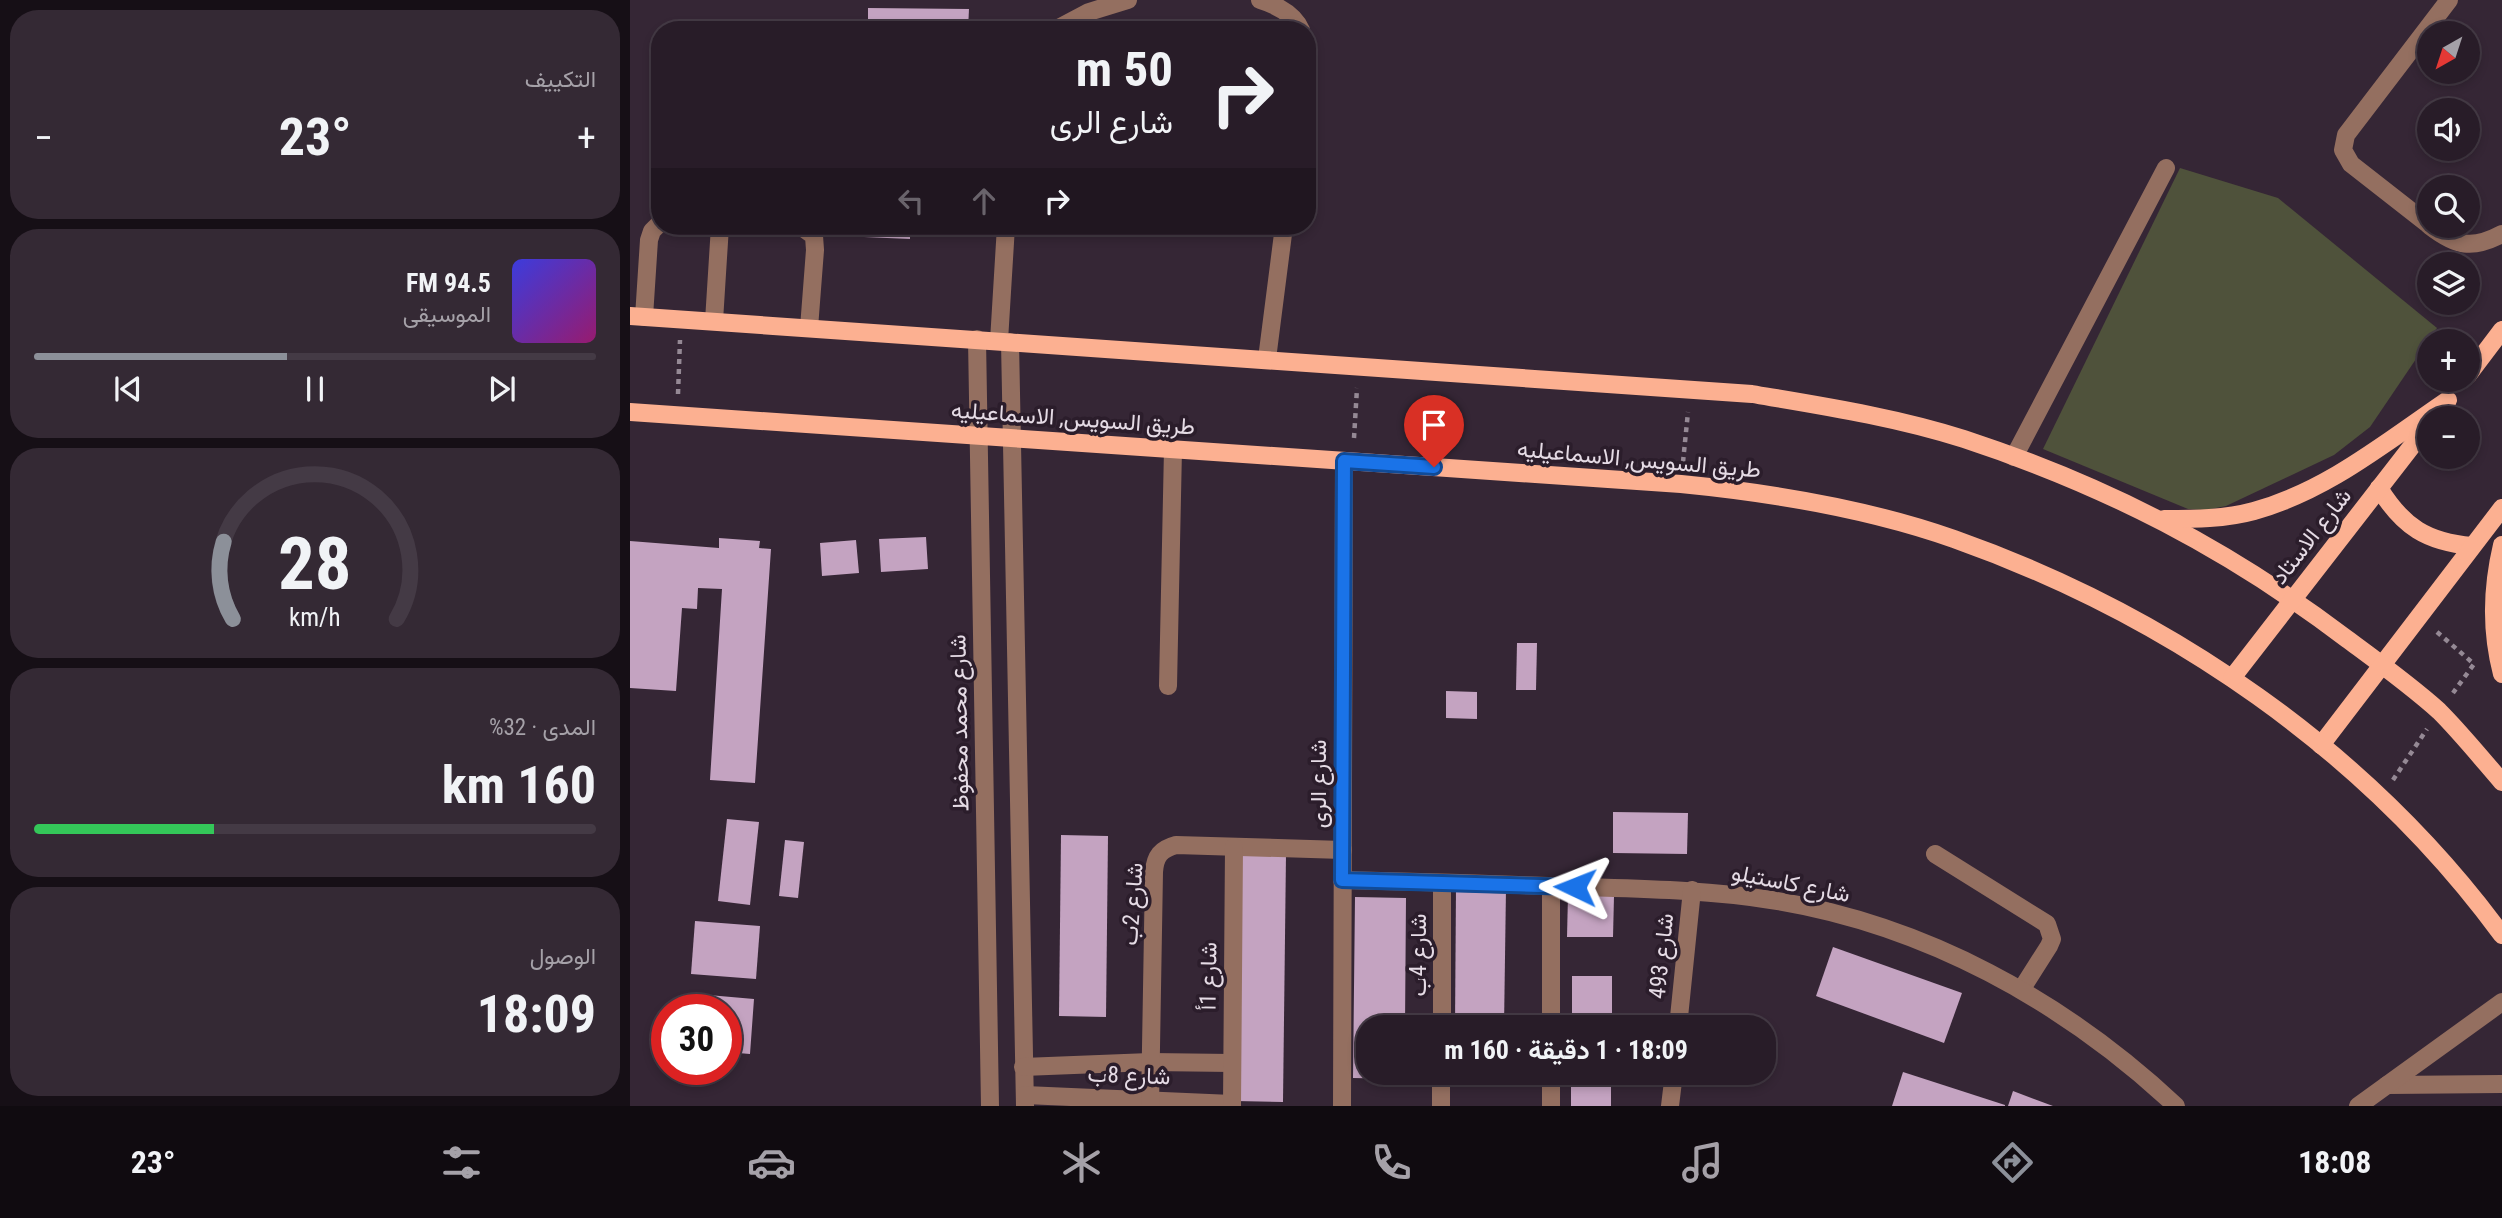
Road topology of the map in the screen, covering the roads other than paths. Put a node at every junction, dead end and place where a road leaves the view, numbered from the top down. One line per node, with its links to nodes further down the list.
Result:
1 (1129, 0): 4 (street)
2 (1260, 0): 5 (street)
3 (2448, 0): 7 (street)
4 (1072, 21)
5 (1295, 21)
6 (2166, 168): 31 (street)
7 (2417, 215)
8 (651, 234): 15 (street)
9 (2502, 234): 14 (street)
10 (719, 235): 16 (street)
11 (812, 235): 17 (street)
12 (1006, 235): 20 (street)
13 (1283, 235): 21 (street)
14 (2445, 238)
15 (637, 316): 16 (main road)
16 (714, 321): 17 (main road)
17 (809, 328): 19 (main road)
18 (2502, 330): 22 (main road)
19 (976, 339): 20 (main road); 27 (street, شارع محمد محفوظ)
20 (1004, 341): 21 (main road); 28 (street)
21 (1267, 359): 31 (main road)
22 (2480, 359)
23 (2454, 392): 24 (main road)
24 (2448, 400): 25 (main road); 35 (main road)
25 (2443, 406)
26 (630, 412): 27 (main road, طريق السويس, الاسماعيليه)
27 (979, 436): 28 (main road, طريق السويس, الاسماعيليه); 49 (street, شارع محمد محفوظ)
28 (1012, 438): 30 (main road, طريق السويس, الاسماعيليه); 50 (street)
29 (2417, 439): 33 (main road, شارع الاستاد)
30 (1173, 449): 32 (main road, طريق السويس, الاسماعيليه); 42 (street)
31 (2014, 457): 35 (main road)
32 (1348, 461): 41 (main road, طريق السويس, الاسماعيليه); 46 (street, شارع الرى)
33 (2379, 488): 37 (main road); 38 (main road, شارع الاستاد)
34 (2502, 508): 37 (main road)
35 (2161, 519): 38 (main road)
36 (2502, 545): 40 (main road)
37 (2472, 546): 39 (main road)
38 (2294, 598): 39 (main road); 41 (main road, شارع الاستاد)
39 (2382, 665): 43 (main road); 44 (main road)
40 (2502, 674)
41 (2232, 678): 43 (main road, طريق السويس, الاسماعيليه)
42 (1168, 686)
43 (2322, 745): 54 (main road, طريق السويس, الاسماعيليه)
44 (2502, 782)
45 (1234, 847): 46 (street, شارع 2ب); 60 (street, شارع 2ب); 61 (street, شارع 1أ)
46 (1343, 850): 48 (street, شارع الرى)
47 (1935, 854): 55 (street)
48 (1342, 880): 51 (street, شارع كاستيلو); 72 (street, شارع الرى)
49 (987, 882): 50 (street); 71 (street, شارع محمد محفوظ)
50 (1020, 882): 62 (street)
51 (1442, 883): 52 (street, شارع كاستيلو); 57 (street, شارع 4ب)
52 (1551, 886): 53 (street, شارع كاستيلو); 58 (street)
53 (1692, 890): 55 (street, شارع كاستيلو); 59 (street, شارع 493)
54 (2502, 935)
55 (2021, 990): 76 (street, شارع كاستيلو)
56 (2502, 1002): 67 (street)
57 (1442, 1015)
58 (1551, 1015)
59 (1679, 1015)
60 (1150, 1062): 61 (street); 62 (street); 69 (street, شارع 2ب)
61 (1232, 1063): 70 (street, شارع 1أ)
62 (1023, 1068): 68 (street)
63 (2502, 1084): 67 (street)
64 (1441, 1085): 73 (street)
65 (1551, 1085): 74 (street)
66 (1673, 1085): 75 (street)
67 (2387, 1086): 77 (street)
68 (1025, 1100): 69 (street, شارع 8ب)
69 (1150, 1103): 70 (street, شارع 8ب)
70 (1232, 1105)
71 (990, 1106)
72 (1342, 1106)
73 (1441, 1106)
74 (1551, 1106)
75 (1670, 1106)
76 (2176, 1106)
77 (2358, 1106)

